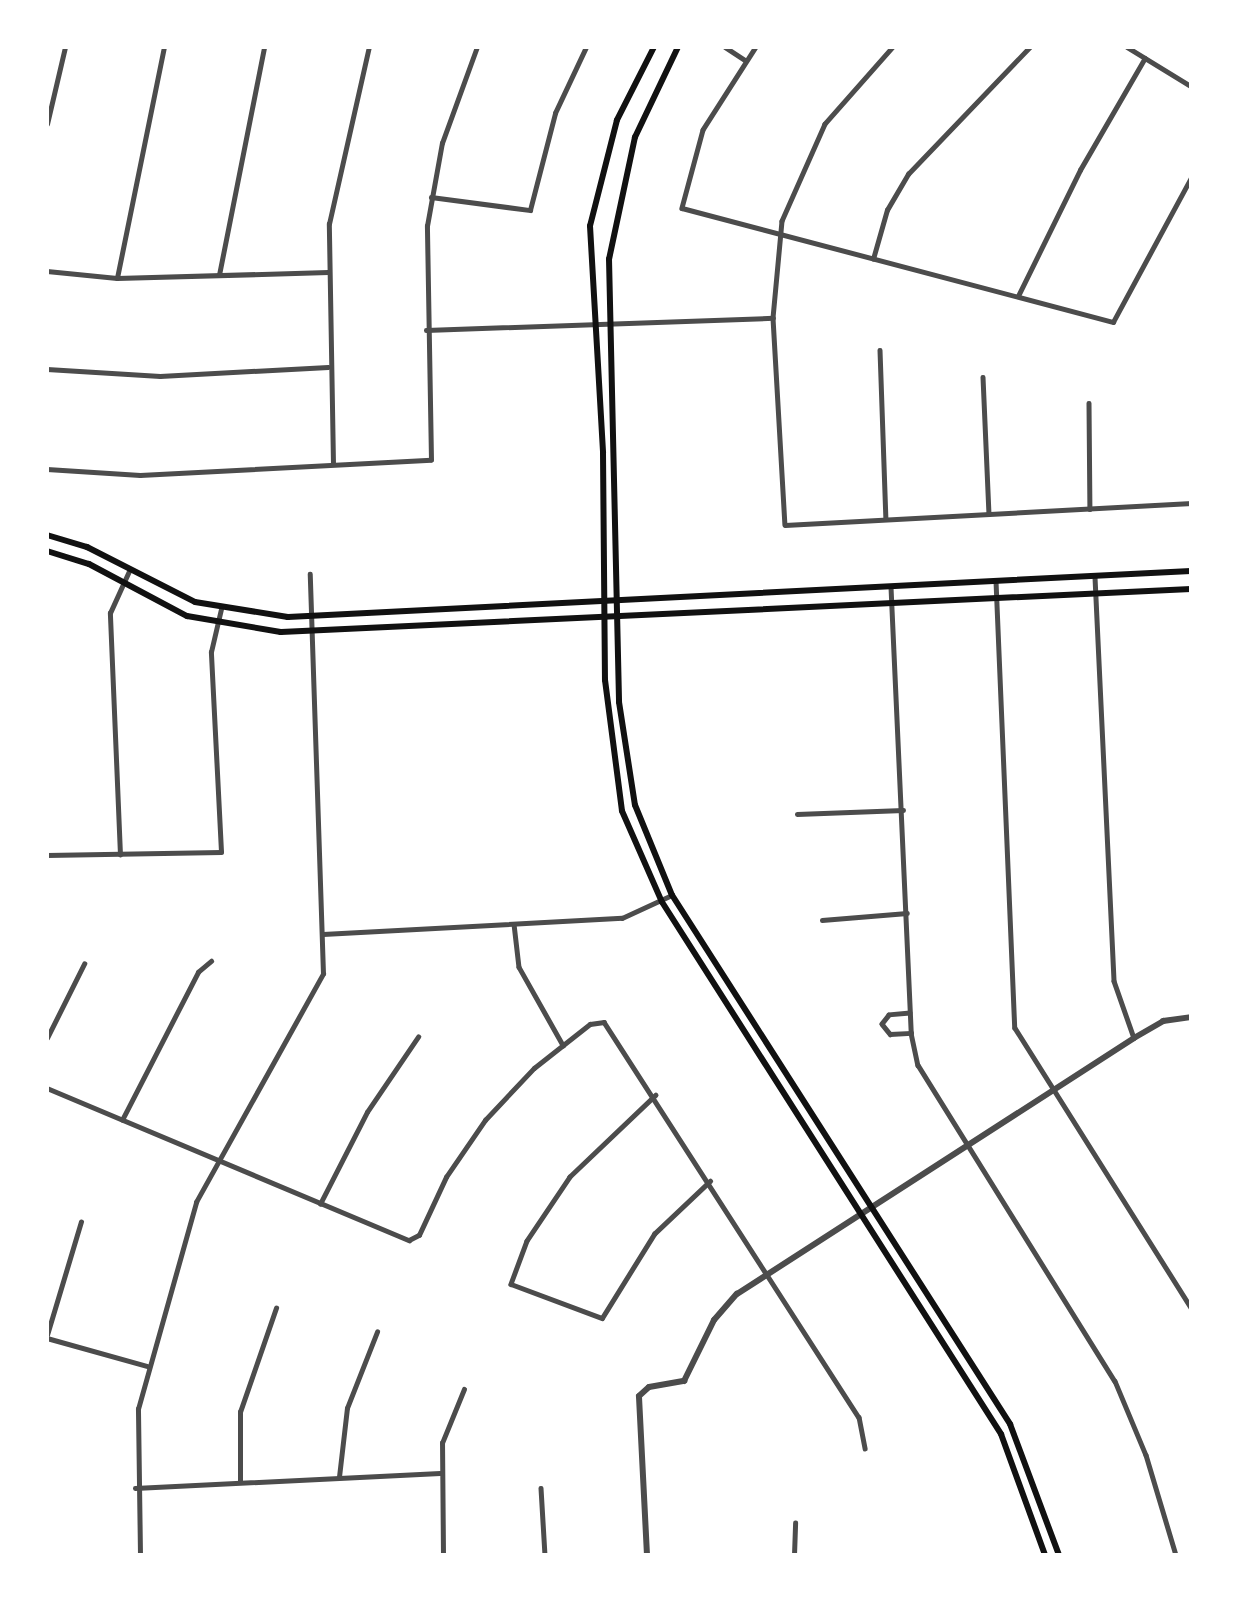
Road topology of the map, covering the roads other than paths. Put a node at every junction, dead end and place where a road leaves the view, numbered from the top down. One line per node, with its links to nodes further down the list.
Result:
1 (65, 47): 17 (street)
2 (164, 47): 26 (street)
3 (264, 47): 25 (street)
4 (369, 47): 24 (street)
5 (477, 47): 20 (street)
6 (586, 47): 20 (street)
7 (654, 47): 29 (main road)
8 (678, 47): 30 (main road)
9 (725, 47): 15 (street)
10 (756, 47): 15 (street)
11 (893, 47): 21 (street)
12 (1030, 47): 22 (street)
13 (1127, 47): 14 (street)
14 (1145, 58): 16 (street); 27 (street)
15 (744, 60): 21 (street)
16 (1191, 86)
17 (49, 108): 18 (street)
18 (47, 124)
19 (1191, 177): 27 (street)
20 (431, 197): 31 (street)
21 (779, 235): 22 (street); 28 (street)
22 (873, 259): 27 (street)
23 (47, 271): 26 (street)
24 (328, 272): 25 (street); 33 (street)
25 (219, 275): 26 (street)
26 (117, 278)
27 (1018, 296)
28 (774, 318): 30 (street); 46 (street)
29 (592, 323): 30 (street); 31 (street); 38 (main road)
30 (609, 323): 37 (main road)
31 (426, 330): 39 (street)
32 (880, 350): 46 (street)
33 (328, 367): 34 (street); 39 (street)
34 (47, 369)
35 (983, 377): 45 (street)
36 (1088, 403): 43 (street)
37 (615, 435): 38 (main road); 41 (main road)
38 (602, 436): 44 (main road)
39 (333, 464): 40 (street)
40 (47, 469)
41 (617, 500): 44 (main road); 59 (main road)
42 (1191, 503): 43 (street)
43 (1090, 509): 45 (street)
44 (603, 511): 61 (main road)
45 (989, 514): 46 (street)
46 (886, 519)
47 (47, 535): 49 (main road)
48 (47, 551): 53 (main road)
49 (130, 569): 53 (street); 63 (main road)
50 (1191, 572): 52 (main road)
51 (310, 574): 66 (street)
52 (1095, 577): 54 (main road); 58 (street)
53 (121, 579): 69 (main road); 79 (street)
54 (996, 581): 55 (main road); 60 (street)
55 (891, 587): 57 (main road); 62 (street)
56 (1191, 589): 58 (main road)
57 (723, 595): 59 (main road); 65 (main road)
58 (1096, 595): 60 (main road); 95 (street)
59 (615, 600): 61 (main road); 67 (main road)
60 (996, 600): 62 (main road); 98 (street)
61 (601, 601): 64 (main road); 68 (main road)
62 (892, 604): 65 (main road); 74 (street)
63 (221, 608): 66 (main road); 69 (street)
64 (461, 608): 66 (main road); 70 (main road)
65 (727, 612): 67 (main road)
66 (310, 616): 71 (street)
67 (616, 617): 68 (main road); 72 (main road)
68 (602, 618): 70 (main road); 73 (main road)
69 (217, 624): 71 (main road); 79 (street)
70 (461, 625): 71 (main road)
71 (311, 632): 85 (street)
72 (628, 773): 73 (main road); 76 (main road)
73 (615, 776): 77 (main road)
74 (903, 810): 75 (street); 82 (street)
75 (797, 814)
76 (641, 825): 77 (main road); 80 (main road)
77 (632, 839): 81 (main road)
78 (47, 855): 79 (street)
79 (120, 855)
80 (673, 895): 81 (street); 90 (main road)
81 (662, 902): 84 (street); 91 (main road)
82 (907, 913): 83 (street); 88 (street)
83 (821, 920)
84 (514, 925): 85 (street); 96 (street)
85 (323, 934): 102 (street)
86 (211, 961): 100 (street)
87 (84, 964): 94 (street)
88 (910, 1013): 92 (street); 92 (street)
89 (1191, 1017): 95 (street)
90 (754, 1024): 91 (main road); 105 (main road)
91 (743, 1031): 106 (main road)
92 (911, 1033): 101 (street)
93 (418, 1037): 104 (street)
94 (47, 1038)
95 (1134, 1038): 98 (street)
96 (563, 1045): 99 (street); 104 (street)
97 (47, 1088): 100 (street)
98 (1052, 1090): 101 (street); 109 (street)
99 (656, 1095): 103 (street); 103 (street)
100 (122, 1120): 102 (street)
101 (967, 1145): 105 (street); 129 (street)
102 (215, 1159): 104 (street); 113 (street)
103 (710, 1181): 108 (street)
104 (320, 1204)
105 (870, 1206): 106 (street); 128 (main road)
106 (859, 1213): 108 (street); 127 (main road)
107 (82, 1222): 112 (street)
108 (767, 1272): 115 (street); 125 (street)
109 (1191, 1307)
110 (276, 1308): 118 (street)
111 (377, 1332): 117 (street)
112 (47, 1337): 113 (street)
113 (147, 1366): 119 (street)
114 (464, 1389): 116 (street)
115 (865, 1448)
116 (440, 1473): 117 (street); 123 (street)
117 (339, 1477): 118 (street)
118 (240, 1482): 119 (street)
119 (135, 1488): 122 (street)
120 (541, 1488): 124 (street)
121 (795, 1523): 126 (street)
122 (140, 1555)
123 (443, 1555)
124 (545, 1555)
125 (647, 1555)
126 (793, 1555)
127 (1045, 1555)
128 (1059, 1555)
129 (1176, 1555)

